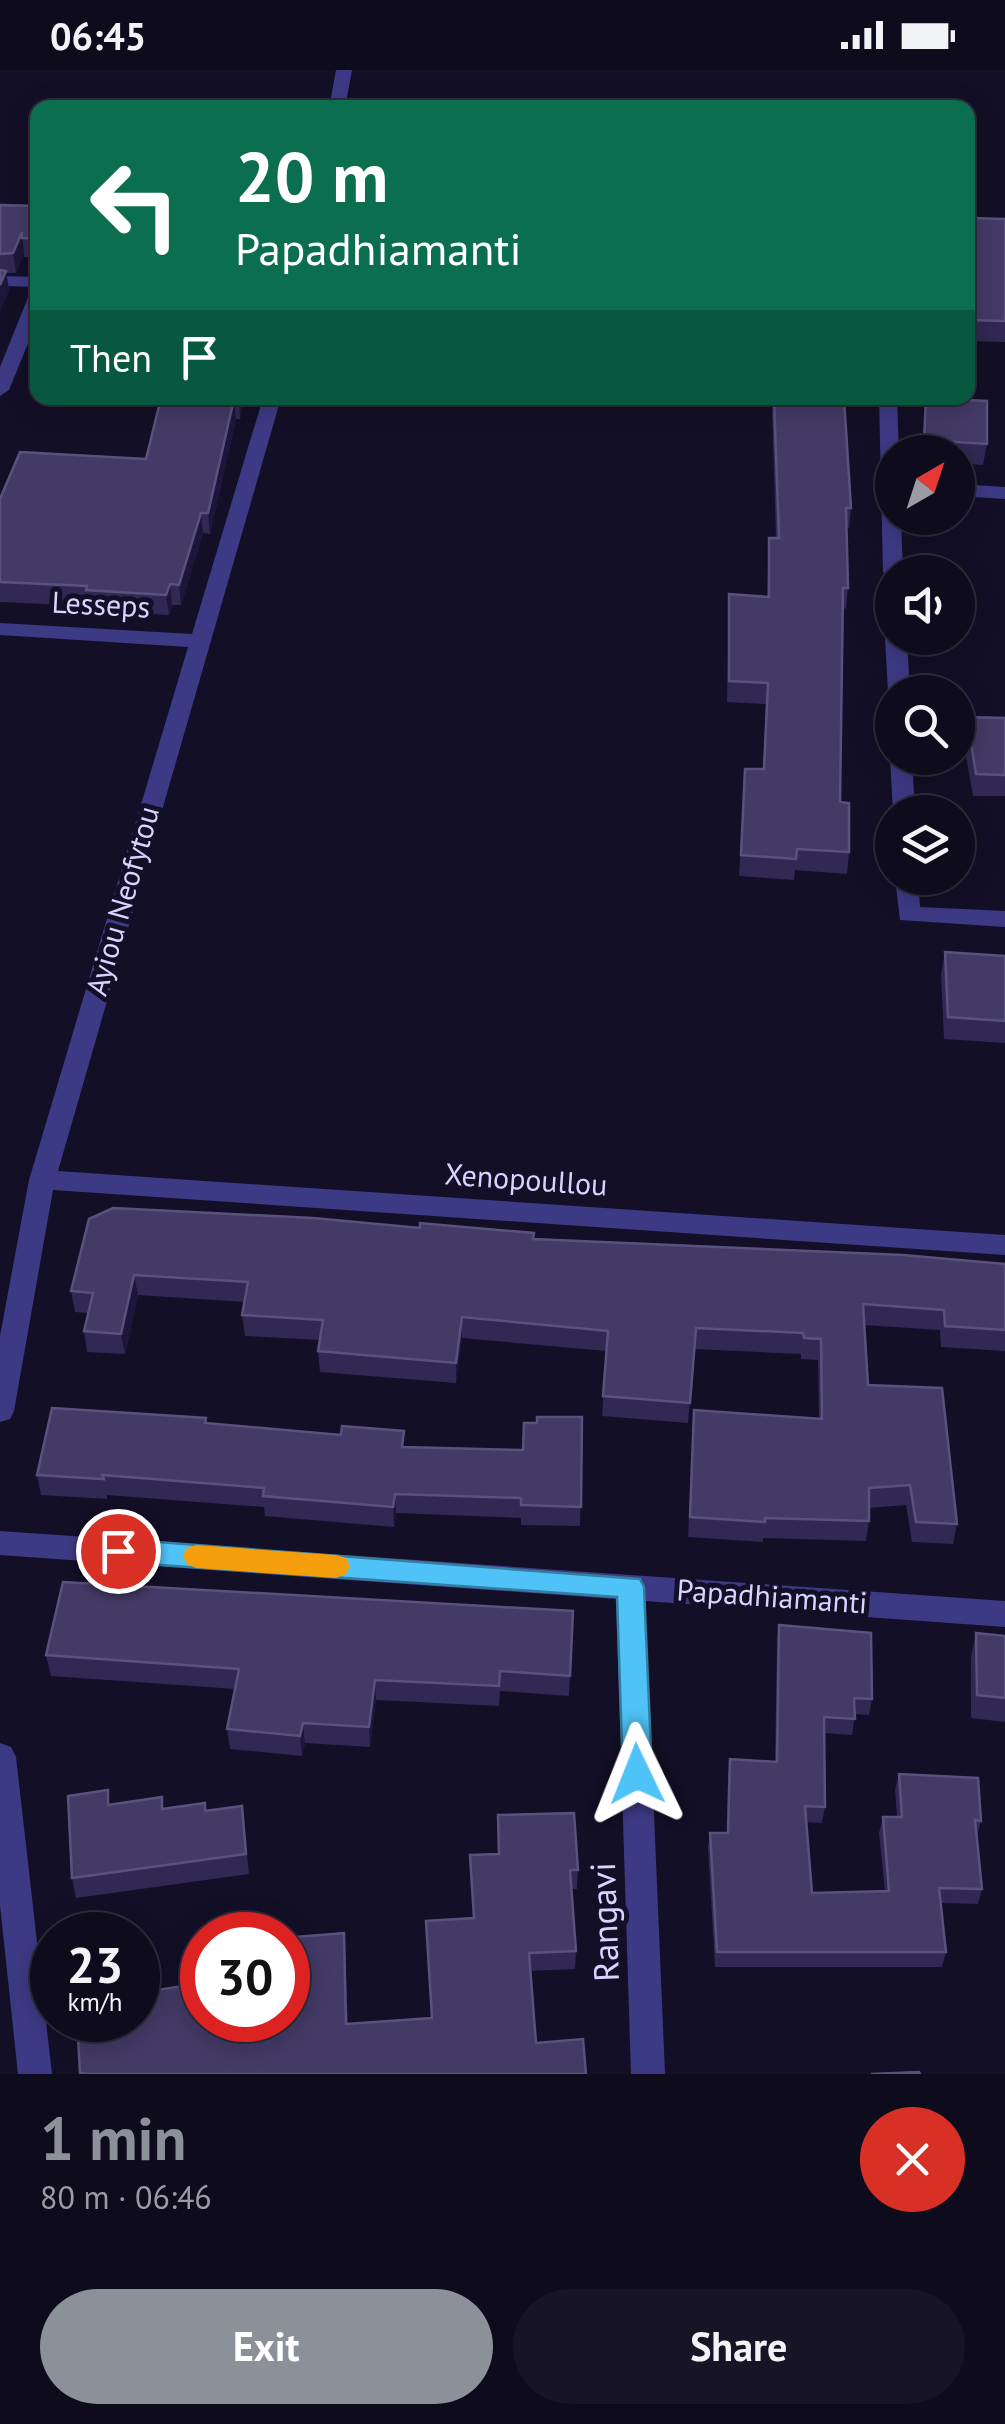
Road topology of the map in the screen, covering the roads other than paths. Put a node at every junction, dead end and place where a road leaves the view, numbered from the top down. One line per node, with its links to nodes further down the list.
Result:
1 (344, 70): 2 (street)
2 (339, 100)
3 (0, 281): 4 (street)
4 (30, 282)
5 (30, 316): 6 (street)
6 (0, 390)
7 (270, 405): 13 (street, Ayiou Neofytou)
8 (888, 405): 9 (street)
9 (889, 435)
10 (975, 491): 11 (street)
11 (1005, 493)
12 (0, 630): 13 (street, Lesseps)
13 (198, 640): 16 (street, Ayiou Neofytou)
14 (907, 895): 15 (street)
15 (1005, 920)
16 (42, 1180): 17 (street, Xenopoullou); 18 (street, Ayiou Neofytou)
17 (1005, 1245)
18 (0, 1411)
19 (0, 1542): 20 (street, Papadhiamanti)
20 (630, 1587): 21 (street, Papadhiamanti); 24 (street, Rangavi)
21 (1005, 1614)
22 (0, 1757): 23 (street)
23 (35, 2074)
24 (648, 2074)

